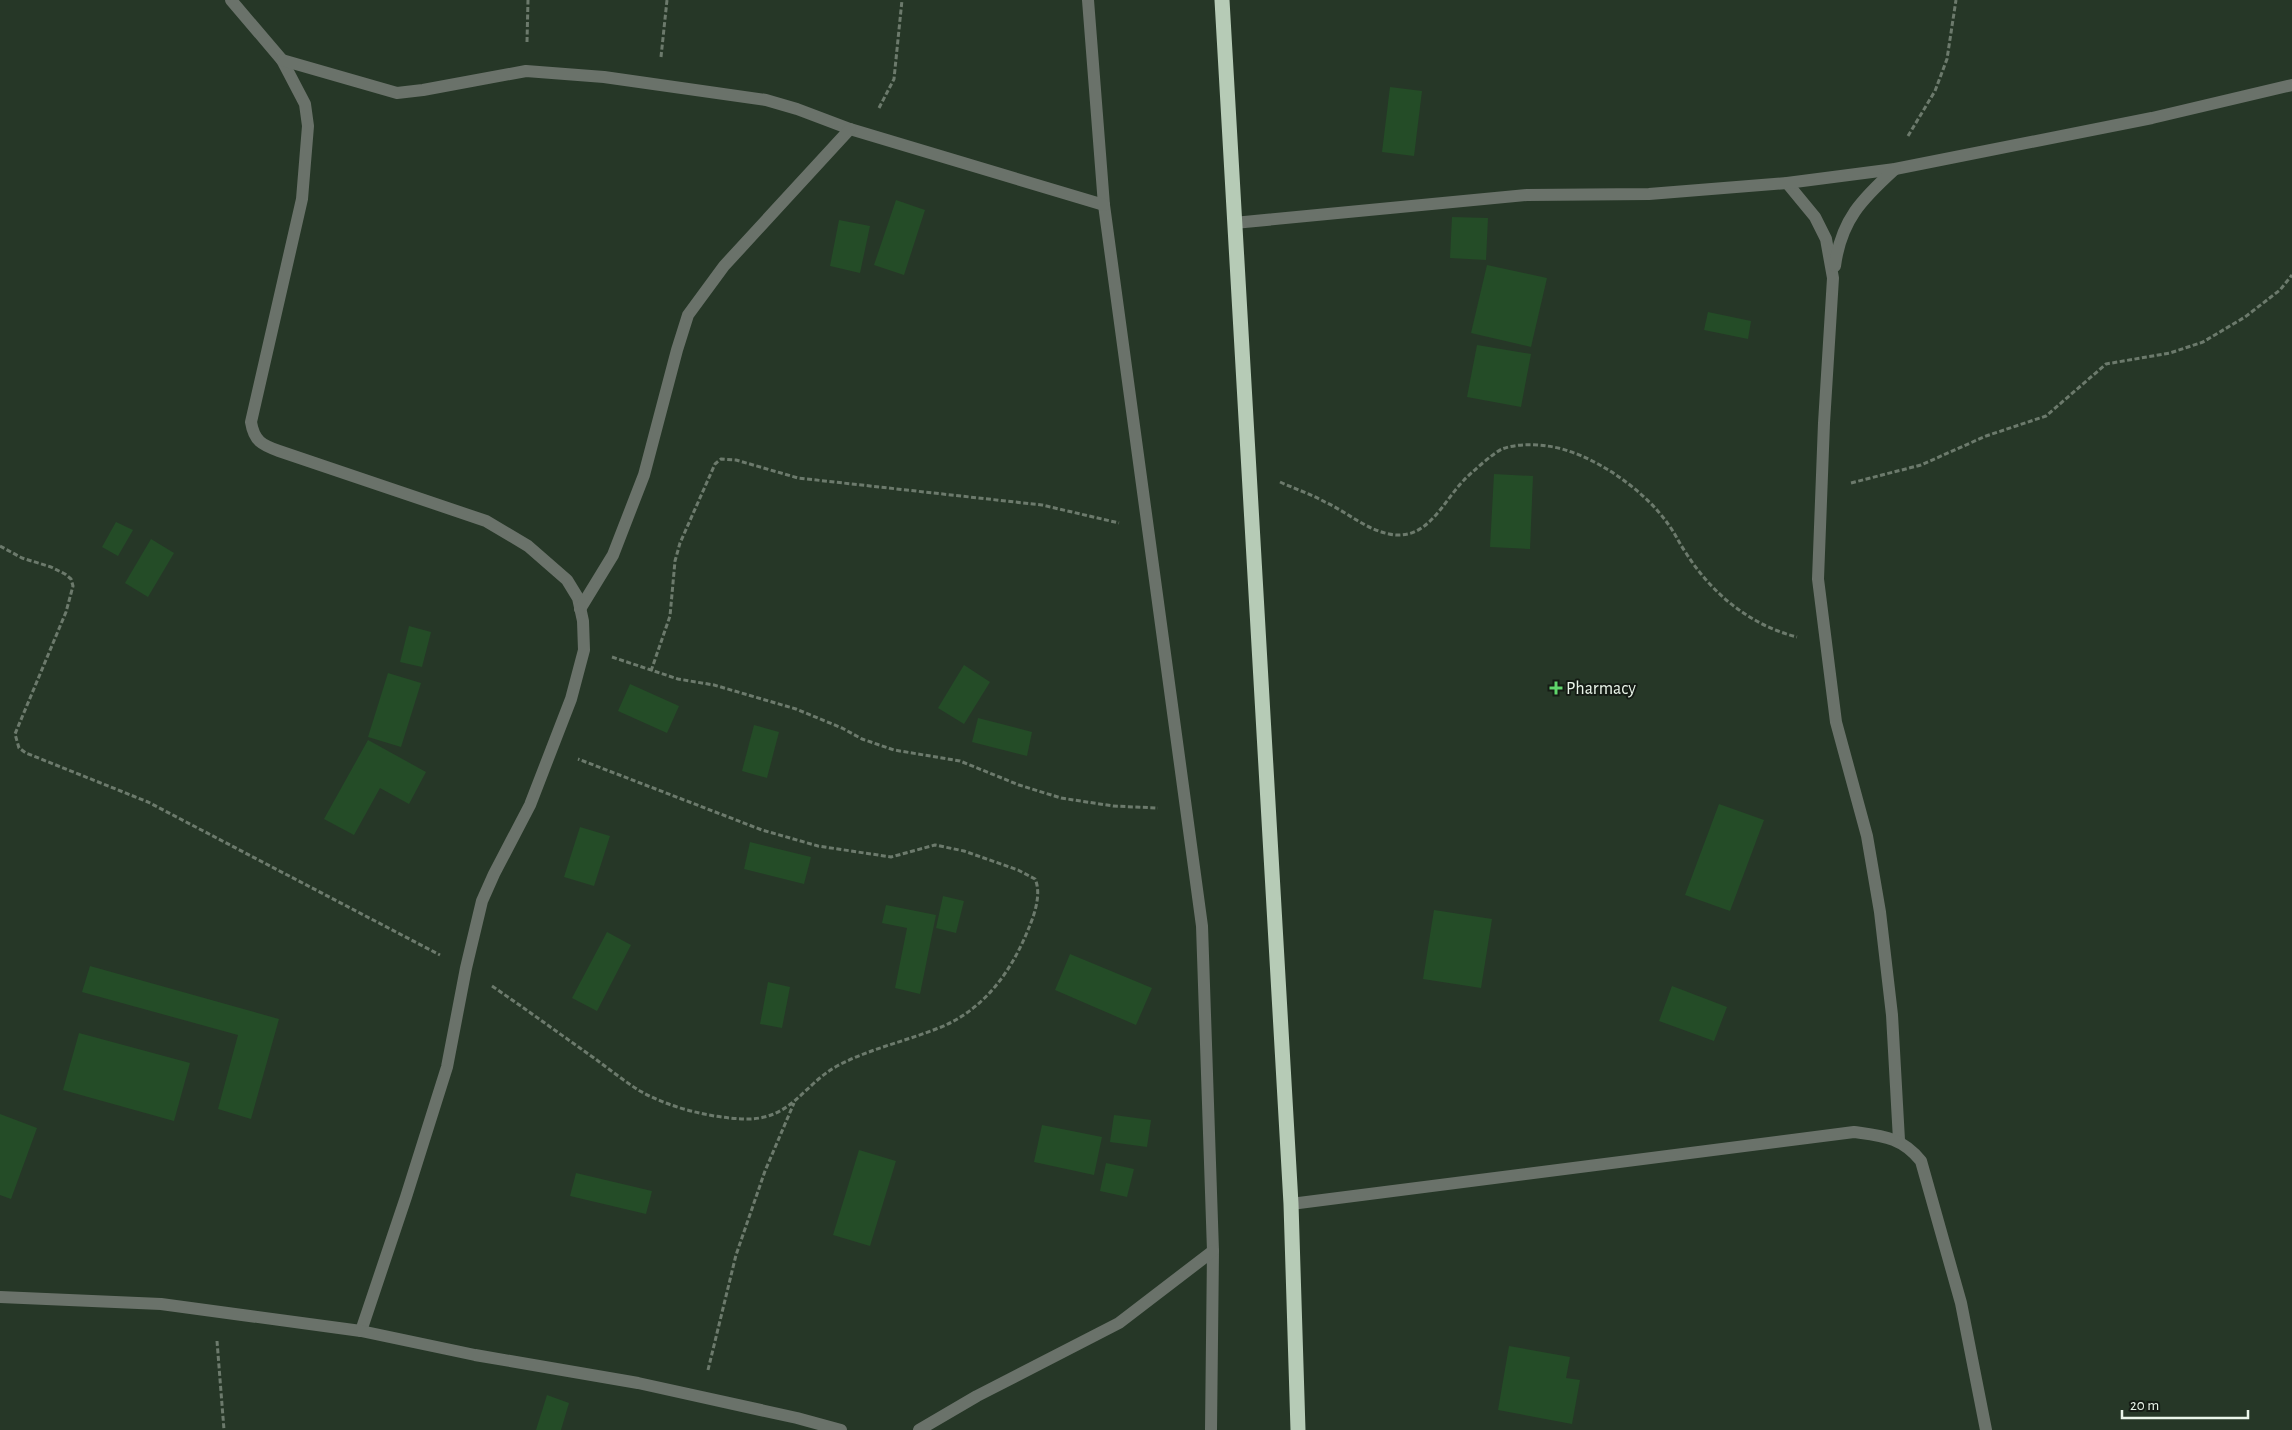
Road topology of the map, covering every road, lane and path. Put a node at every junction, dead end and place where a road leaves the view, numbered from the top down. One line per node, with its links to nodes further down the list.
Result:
1 (231, 0): 8 (street)
2 (528, 0): 9 (path)
3 (668, 0): 10 (path)
4 (902, 0): 12 (path)
5 (1088, 0): 15 (street)
6 (1222, 0): 16 (highway)
7 (1956, 0): 13 (path)
8 (282, 60): 9 (street); 23 (street)
9 (526, 71): 10 (street)
10 (658, 85): 12 (street)
11 (2292, 85): 13 (street)
12 (855, 130): 15 (street); 23 (street)
13 (1895, 169): 14 (street); 18 (street)
14 (1787, 183): 16 (street); 18 (street)
15 (1104, 205): 21 (street)
16 (1234, 222): 19 (highway)
17 (2292, 275): 20 (path)
18 (1833, 278): 20 (street)
19 (1248, 469): 24 (path); 32 (highway)
20 (1821, 491): 24 (street)
21 (1149, 532): 26 (path); 28 (street)
22 (0, 546): 29 (path)
23 (580, 609): 25 (street)
24 (1824, 644): 31 (street)
25 (584, 646): 26 (path); 27 (street)
26 (651, 671): 28 (path)
27 (552, 748): 29 (street); 30 (path)
28 (1186, 809): 33 (street)
29 (466, 968): 30 (path); 36 (street)
30 (794, 1103): 37 (path)
31 (1899, 1140): 32 (street); 43 (street)
32 (1291, 1204): 42 (highway)
33 (1214, 1251): 40 (street); 41 (street)
34 (0, 1297): 35 (street)
35 (214, 1312): 36 (street); 38 (path)
36 (361, 1330): 37 (street)
37 (702, 1396): 39 (street)
38 (224, 1430)
39 (841, 1430)
40 (919, 1430)
41 (1211, 1430)
42 (1298, 1430)
43 (1986, 1430)

